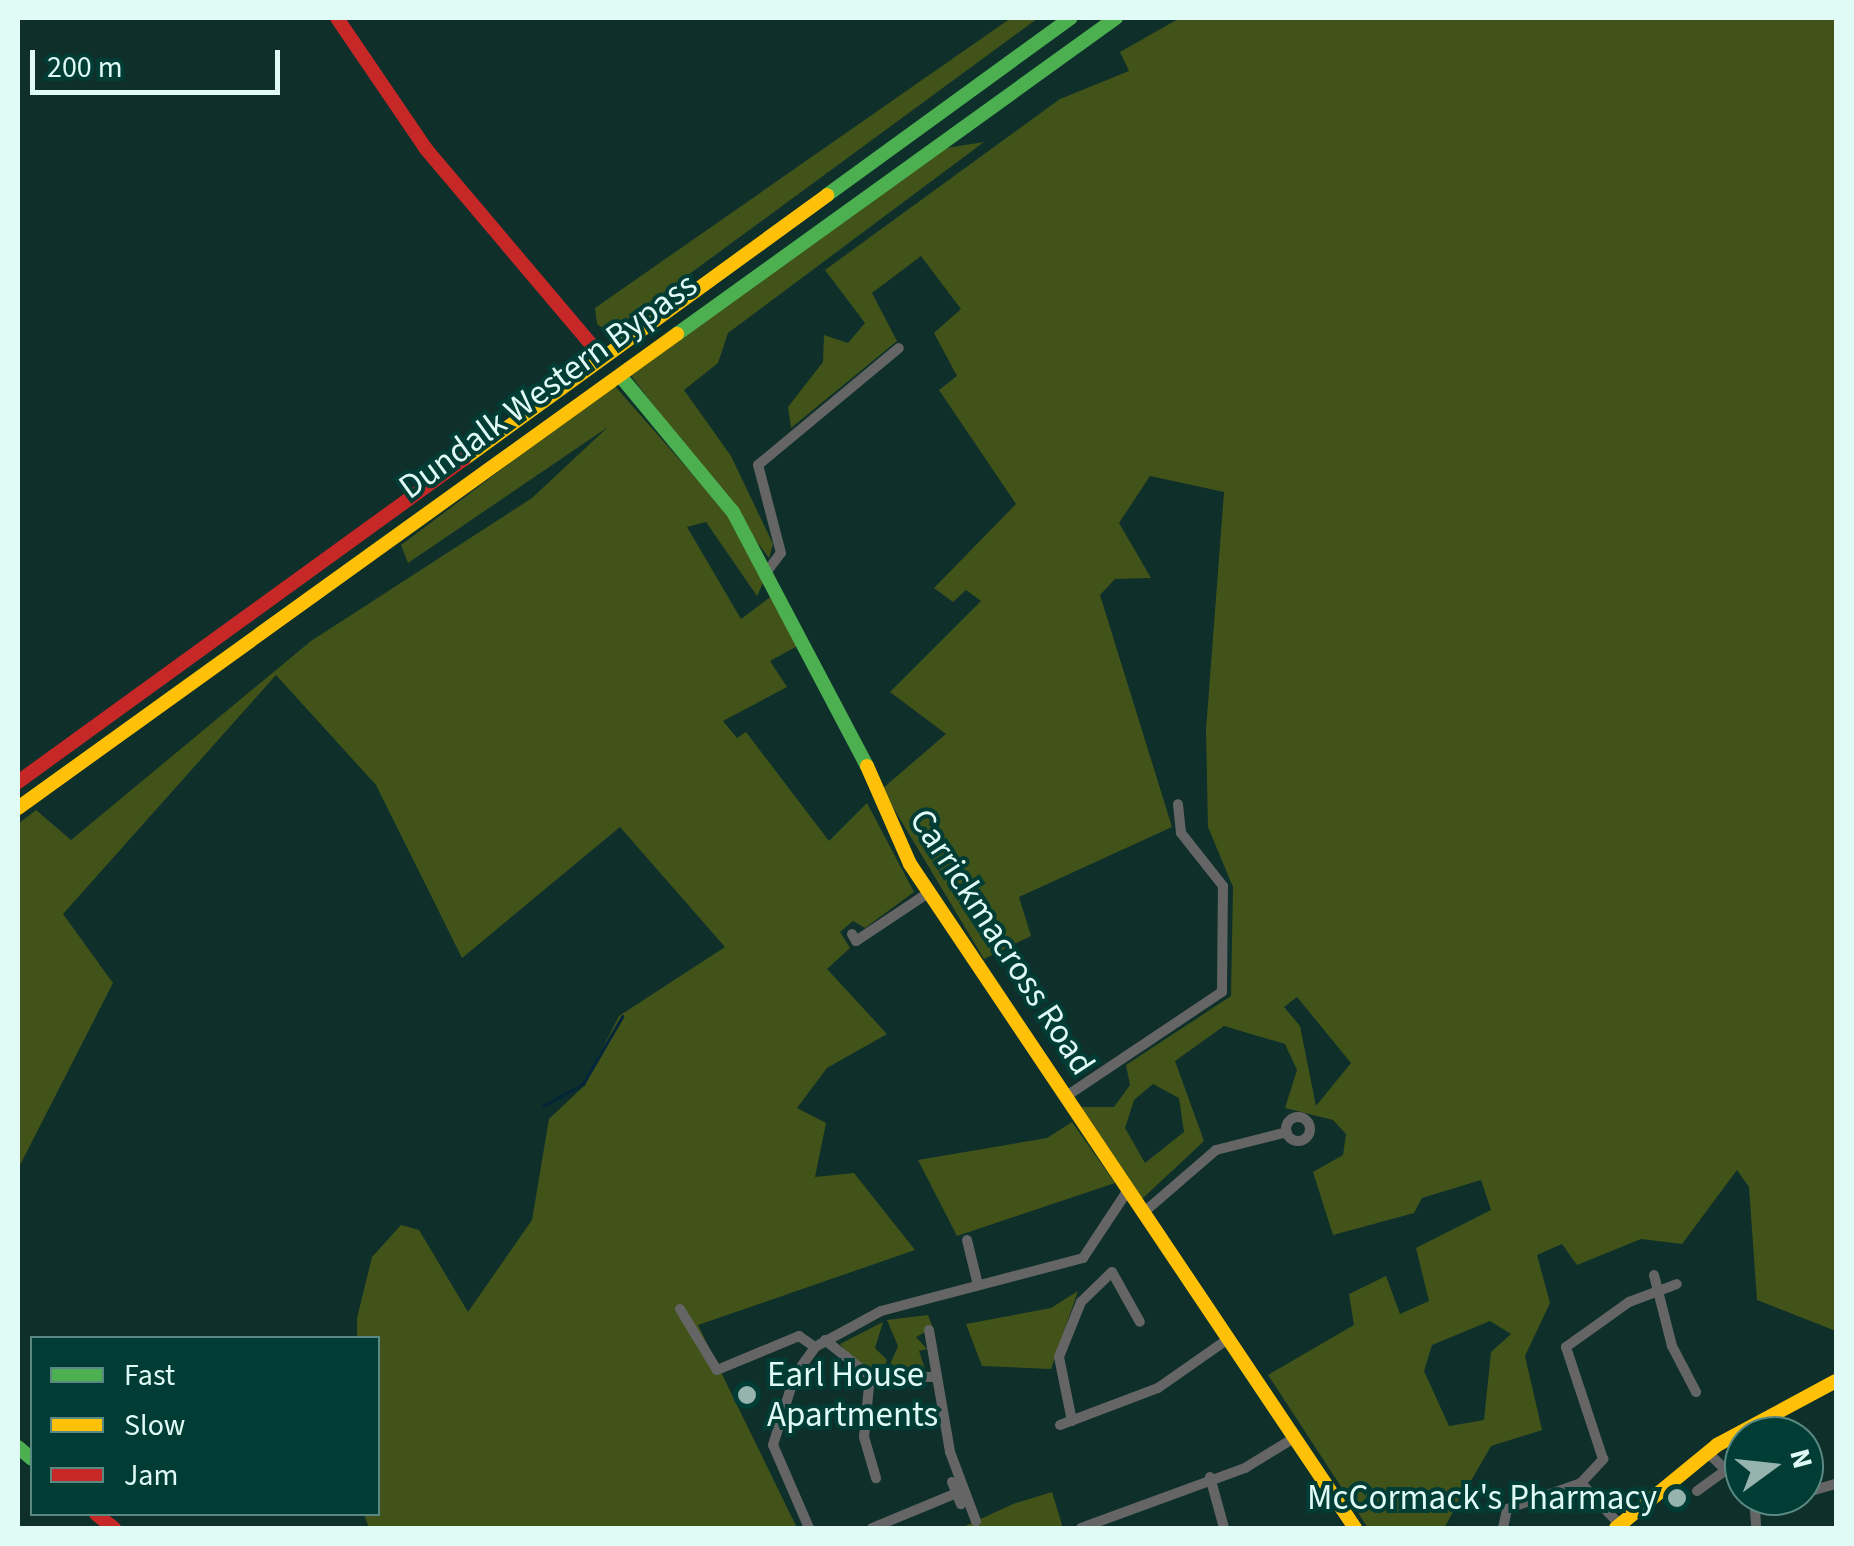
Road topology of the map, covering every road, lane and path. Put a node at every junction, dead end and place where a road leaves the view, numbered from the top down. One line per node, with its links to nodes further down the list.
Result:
1 (338, 18): 5 (main road)
2 (1072, 18): 5 (main road, Dundalk Western Bypass)
3 (1116, 18): 6 (main road, Dundalk Western Bypass)
4 (898, 348): 7 (street)
5 (593, 356): 8 (main road, Dundalk Western Bypass)
6 (619, 375): 7 (main road, Carrickmacross Road); 10 (main road, Dundalk Western Bypass)
7 (768, 570): 11 (main road, Carrickmacross Road)
8 (18, 782)
9 (1178, 804): 13 (street)
10 (18, 808)
11 (928, 892): 12 (street); 13 (main road, Carrickmacross Road)
12 (852, 934)
13 (1065, 1097): 15 (main road, Carrickmacross Road)
14 (1287, 1132): 16 (street)
15 (1128, 1190): 16 (main road, Carrickmacross Road); 19 (street)
16 (1143, 1213): 23 (main road, Carrickmacross Road)
17 (967, 1240): 19 (street)
18 (1655, 1280): 20 (street); 29 (street); 37 (street)
19 (977, 1281): 25 (street)
20 (1677, 1284)
21 (680, 1310): 25 (street)
22 (1140, 1322): 30 (street)
23 (1228, 1339): 30 (street); 32 (main road, Carrickmacross Road)
24 (918, 1340): 27 (street)
25 (820, 1344): 26 (street); 42 (street)
26 (870, 1376): 27 (street); 36 (street)
27 (934, 1377): 40 (street)
28 (1836, 1381): 33 (main road)
29 (1696, 1392)
30 (1072, 1420): 31 (street)
31 (1060, 1426)
32 (1294, 1438): 35 (street); 46 (main road, Carrickmacross Road)
33 (1707, 1452): 34 (street); 41 (main road)
34 (1723, 1472): 38 (street)
35 (1210, 1477): 44 (street); 45 (street)
36 (876, 1478)
37 (1581, 1482): 41 (street); 47 (street)
38 (1696, 1491)
39 (957, 1493): 43 (street)
40 (971, 1518)
41 (1618, 1527)
42 (809, 1528)
43 (872, 1528)
44 (1081, 1528)
45 (1224, 1528)
46 (1355, 1528)
47 (1503, 1528)

